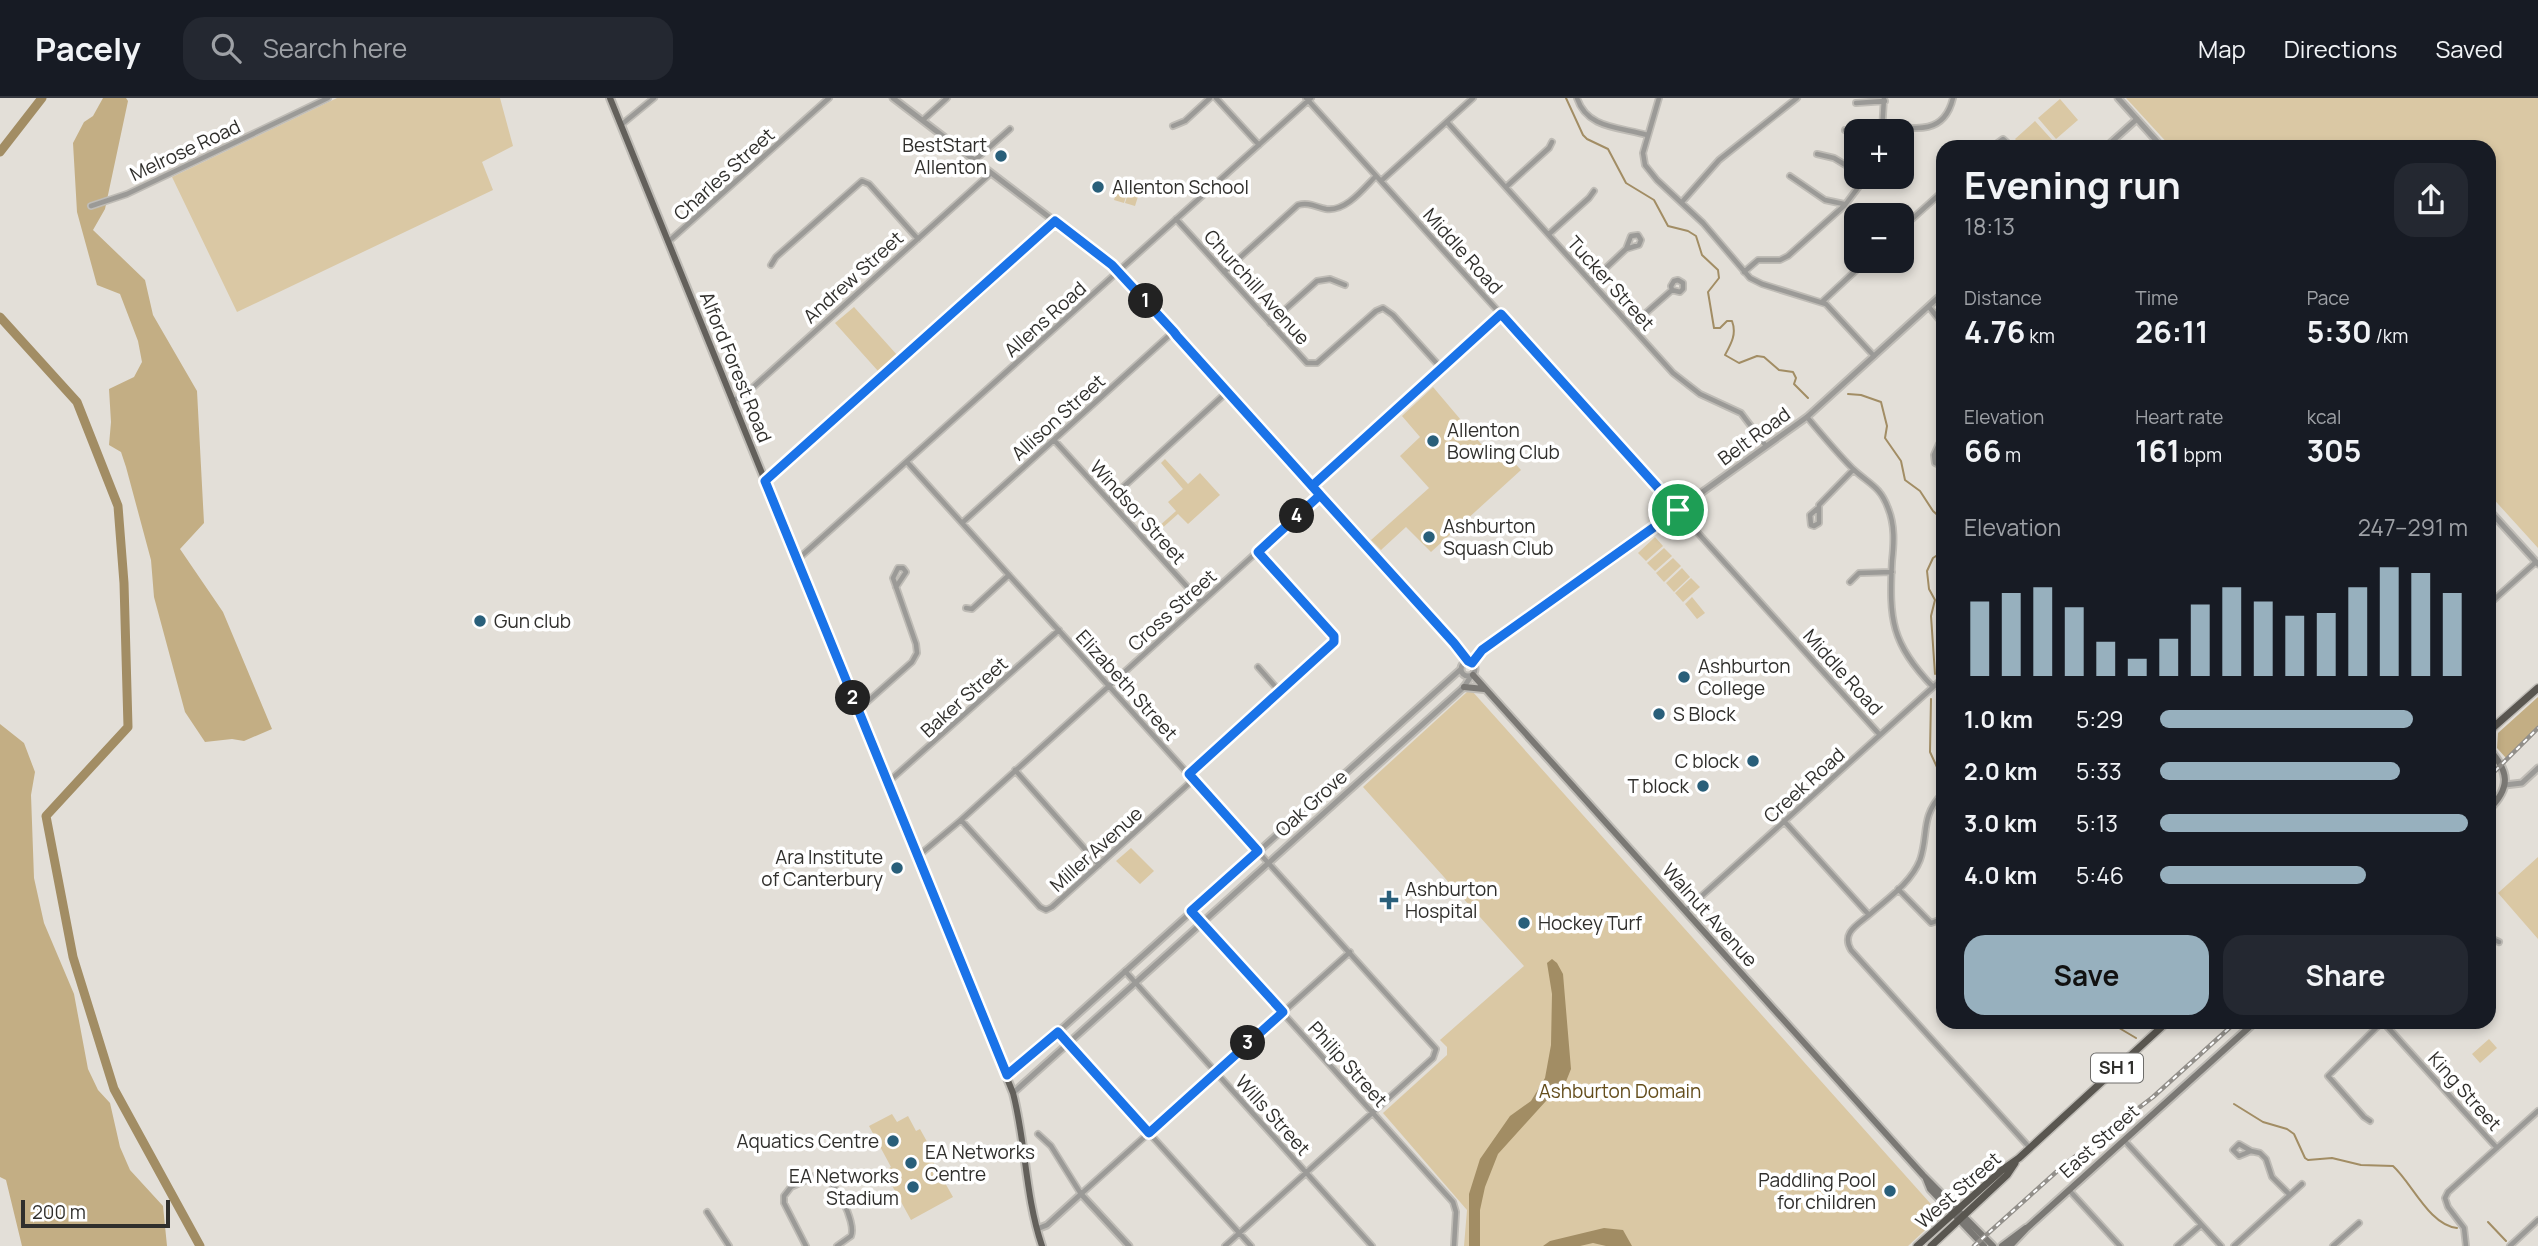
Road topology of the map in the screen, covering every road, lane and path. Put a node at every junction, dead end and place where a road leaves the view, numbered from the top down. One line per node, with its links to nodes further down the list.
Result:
1 (328, 98): 43 (street, Melrose Road)
2 (610, 98): 22 (main road, Alford Forest Road)
3 (654, 98): 22 (street)
4 (829, 98): 50 (street, Charles Street)
5 (894, 98): 20 (street)
6 (947, 98): 20 (street)
7 (1210, 98): 23 (street)
8 (1216, 98): 30 (street)
9 (1473, 98): 21 (street)
10 (1577, 98): 26 (street)
11 (1659, 98): 26 (street)
12 (1797, 98): 41 (street)
13 (1953, 98): 24 (street)
14 (2118, 98): 19 (street)
15 (1309, 99): 30 (street, Allens Road); 35 (street, Middle Road)
16 (1885, 100): 17 (street); 18 (street)
17 (1856, 103)
18 (1884, 119)
19 (2137, 119): 27 (street); 28 (street)
20 (923, 120): 32 (street)
21 (1447, 122): 37 (street); 38 (street, Tucker Street)
22 (621, 125): 50 (main road, Alford Forest Road)
23 (1173, 126)
24 (1914, 129)
25 (1010, 130): 32 (street)
26 (1647, 135): 41 (street)
27 (2114, 140)
28 (2156, 140)
29 (1552, 142): 38 (street)
30 (1259, 145): 46 (street, Allens Road)
31 (1817, 154): 33 (street)
32 (975, 160): 34 (street)
33 (1844, 165)
34 (991, 173): 47 (street); 49 (street, Andrew Street)
35 (1377, 176): 37 (street, Middle Road); 54 (street)
36 (1790, 176): 42 (street)
37 (1381, 181): 63 (street, Middle Road)
38 (1506, 187): 48 (street, Tucker Street)
39 (1594, 191): 48 (street)
40 (1936, 197): 45 (street)
41 (1682, 202): 55 (street)
42 (1844, 205)
43 (91, 206)
44 (1844, 206): 55 (street)
45 (1914, 217)
46 (1177, 219): 53 (street, Allens Road); 54 (street, Churchill Avenue)
47 (1055, 221): 53 (street); 77 (street)
48 (1549, 234): 57 (street, Tucker Street)
49 (918, 239): 52 (street); 71 (street, Andrew Street)
50 (668, 242): 71 (main road, Alford Forest Road)
51 (1626, 249): 57 (street)
52 (771, 265)
53 (1119, 272): 67 (street); 75 (street, Allens Road)
54 (1224, 272): 65 (street, Churchill Avenue)
55 (1745, 272): 61 (street)
56 (1853, 273): 61 (street)
57 (1591, 282): 66 (street, Tucker Street)
58 (1345, 285): 65 (street)
59 (1672, 290): 66 (street)
60 (1936, 300): 62 (street, Belt Road)
61 (1822, 302): 68 (street)
62 (1928, 307): 64 (street); 68 (street, Belt Road)
63 (1501, 314): 69 (street); 82 (street, Middle Road)
64 (1936, 316)
65 (1270, 323): 69 (street, Churchill Avenue)
66 (1631, 326): 74 (street, Tucker Street)
67 (1174, 332): 70 (street); 73 (street, Allison Street)
68 (1874, 356): 72 (street, Belt Road)
69 (1442, 369): 78 (street)
70 (1228, 392): 78 (street); 80 (street)
71 (733, 401): 77 (main road, Alford Forest Road)
72 (1807, 418): 74 (street, Belt Road); 76 (street)
73 (1054, 440): 80 (street, Windsor Street); 84 (street, Allison Street)
74 (1766, 446): 82 (street, Belt Road)
75 (907, 462): 84 (street, Elizabeth Street); 86 (street, Allens Road)
76 (1853, 470): 81 (street); 88 (street)
77 (765, 481): 86 (main road, Alford Forest Road)
78 (1312, 486): 79 (street)
79 (1320, 495): 85 (street, Cross Street); 96 (street)
80 (1109, 500): 93 (street, Windsor Street)
81 (1817, 509)
82 (1678, 510): 96 (street, Belt Road); 109 (street, Middle Road)
83 (2496, 518): 87 (street)
84 (962, 523): 89 (street, Elizabeth Street)
85 (1258, 552): 93 (street, Cross Street); 106 (street)
86 (797, 560): 107 (main road, Alford Forest Road)
87 (2537, 563): 92 (street)
88 (1892, 572): 90 (street); 103 (street)
89 (1009, 575): 94 (street); 95 (street, Elizabeth Street)
90 (1850, 582)
91 (896, 587): 107 (street)
92 (2496, 598)
93 (1201, 602): 101 (street, Cross Street)
94 (966, 608)
95 (1059, 630): 101 (street, Elizabeth Street); 115 (street, Baker Street)
96 (1470, 662): 98 (street); 99 (street)
97 (1258, 667): 106 (street)
98 (1461, 669): 99 (street); 121 (street, Oak Grove)
99 (1472, 675): 102 (street, Oak Grove); 105 (main road, Walnut Avenue)
100 (1936, 684): 103 (street, Creek Road)
101 (1109, 686): 112 (street, Cross Street); 113 (street, Elizabeth Street)
102 (1464, 687): 105 (main road); 123 (street, Oak Grove)
103 (1933, 687): 109 (street, Creek Road)
104 (2538, 688): 108 (highway)
105 (1484, 689): 127 (main road, Walnut Avenue)
106 (1280, 692): 113 (street)
107 (858, 710): 115 (main road, Alford Forest Road)
108 (2496, 725)
109 (1880, 735): 120 (street, Creek Road)
110 (2496, 757): 116 (main road)
111 (2538, 768): 116 (street)
112 (1015, 771): 119 (street, Cross Street); 124 (street)
113 (1189, 774): 114 (street, Elizabeth Street)
114 (1194, 779): 121 (street, Elizabeth Street); 124 (street, Miller Avenue)
115 (887, 783): 122 (main road, Alford Forest Road)
116 (2505, 785): 117 (main road)
117 (2496, 801)
118 (1936, 802): 125 (street)
119 (961, 820): 122 (street, Cross Street); 124 (street, Miller Avenue)
120 (1784, 821): 127 (street, Creek Road); 128 (street)
121 (1258, 851): 123 (street, Elizabeth Street); 126 (street, Oak Grove)
122 (917, 856): 144 (main road, Alford Forest Road)
123 (1269, 863): 130 (street, Oak Grove); 133 (street, Elizabeth Street)
124 (1099, 865)
125 (1898, 889): 128 (street); 129 (street)
126 (1191, 911): 130 (street, Philip Street); 134 (street, Oak Grove)
127 (1685, 911): 161 (main road, Walnut Avenue)
128 (1869, 915): 152 (street)
129 (1936, 921)
130 (1202, 923): 135 (street, Oak Grove); 136 (street, Philip Street)
131 (2496, 941): 132 (street)
132 (2499, 942)
133 (1350, 952): 136 (street); 147 (street, Elizabeth Street)
134 (1125, 971): 135 (street, Wills Street); 141 (street, Oak Grove)
135 (1135, 983): 142 (street, Oak Grove); 143 (street, Wills Street)
136 (1283, 1012): 143 (street); 147 (street, Philip Street)
137 (2160, 1029): 152 (highway, West Street / SH 1)
138 (2247, 1029): 151 (main road, East Street)
139 (2375, 1029): 148 (street)
140 (2388, 1029): 153 (street, King Street)
141 (1058, 1032): 142 (street); 144 (street, Oak Grove)
142 (1068, 1044): 145 (street, Oak Grove); 149 (street)
143 (1216, 1073): 149 (street); 156 (street, Wills Street)
144 (1007, 1075): 145 (main road, Alford Forest Road)
145 (1013, 1093): 168 (main road, Alford Forest Road)
146 (2538, 1111): 153 (street)
147 (1373, 1112): 156 (street); 178 (street, Philip Street)
148 (2370, 1121)
149 (1149, 1133): 159 (street); 169 (street)
150 (1038, 1135): 159 (street)
151 (2124, 1140): 158 (main road, East Street); 166 (street)
152 (2030, 1148): 155 (highway, West Street / SH 1)
153 (2497, 1148): 190 (street)
154 (2251, 1151): 160 (street)
155 (2020, 1157): 161 (highway, West Street / SH 1); 163 (highway, West Street / SH 1)
156 (1306, 1173): 169 (street); 177 (street, Wills Street)
157 (2302, 1184): 160 (street)
158 (2069, 1189): 167 (main road, East Street); 185 (street)
159 (1082, 1194): 168 (street); 174 (street)
160 (2290, 1195): 188 (street)
161 (1956, 1211): 163 (main road, Walnut Avenue); 179 (highway, West Street / SH 1)
162 (707, 1212): 171 (street)
163 (1963, 1218): 180 (highway, West Street / SH 1); 181 (main road, Walnut Avenue); 182 (main road, Walnut Avenue)
164 (2538, 1220): 191 (street)
165 (2359, 1223): 189 (street)
166 (2201, 1225): 186 (street); 187 (street)
167 (2027, 1228): 183 (main road, East Street); 184 (main road, East Street)
168 (1037, 1229): 173 (main road, Alford Forest Road)
169 (1239, 1233): 175 (street); 176 (street)
170 (803, 1245): 172 (street)
171 (729, 1246)
172 (836, 1246)
173 (1042, 1246)
174 (1129, 1246)
175 (1225, 1246)
176 (1251, 1246)
177 (1372, 1246)
178 (1454, 1246)
179 (1917, 1246)
180 (1931, 1246)
181 (1984, 1246)
182 (1993, 1246)
183 (2002, 1246)
184 (2010, 1246)
185 (2120, 1246)
186 (2177, 1246)
187 (2221, 1246)
188 (2234, 1246)
189 (2333, 1246)
190 (2465, 1246)
191 (2510, 1246)

